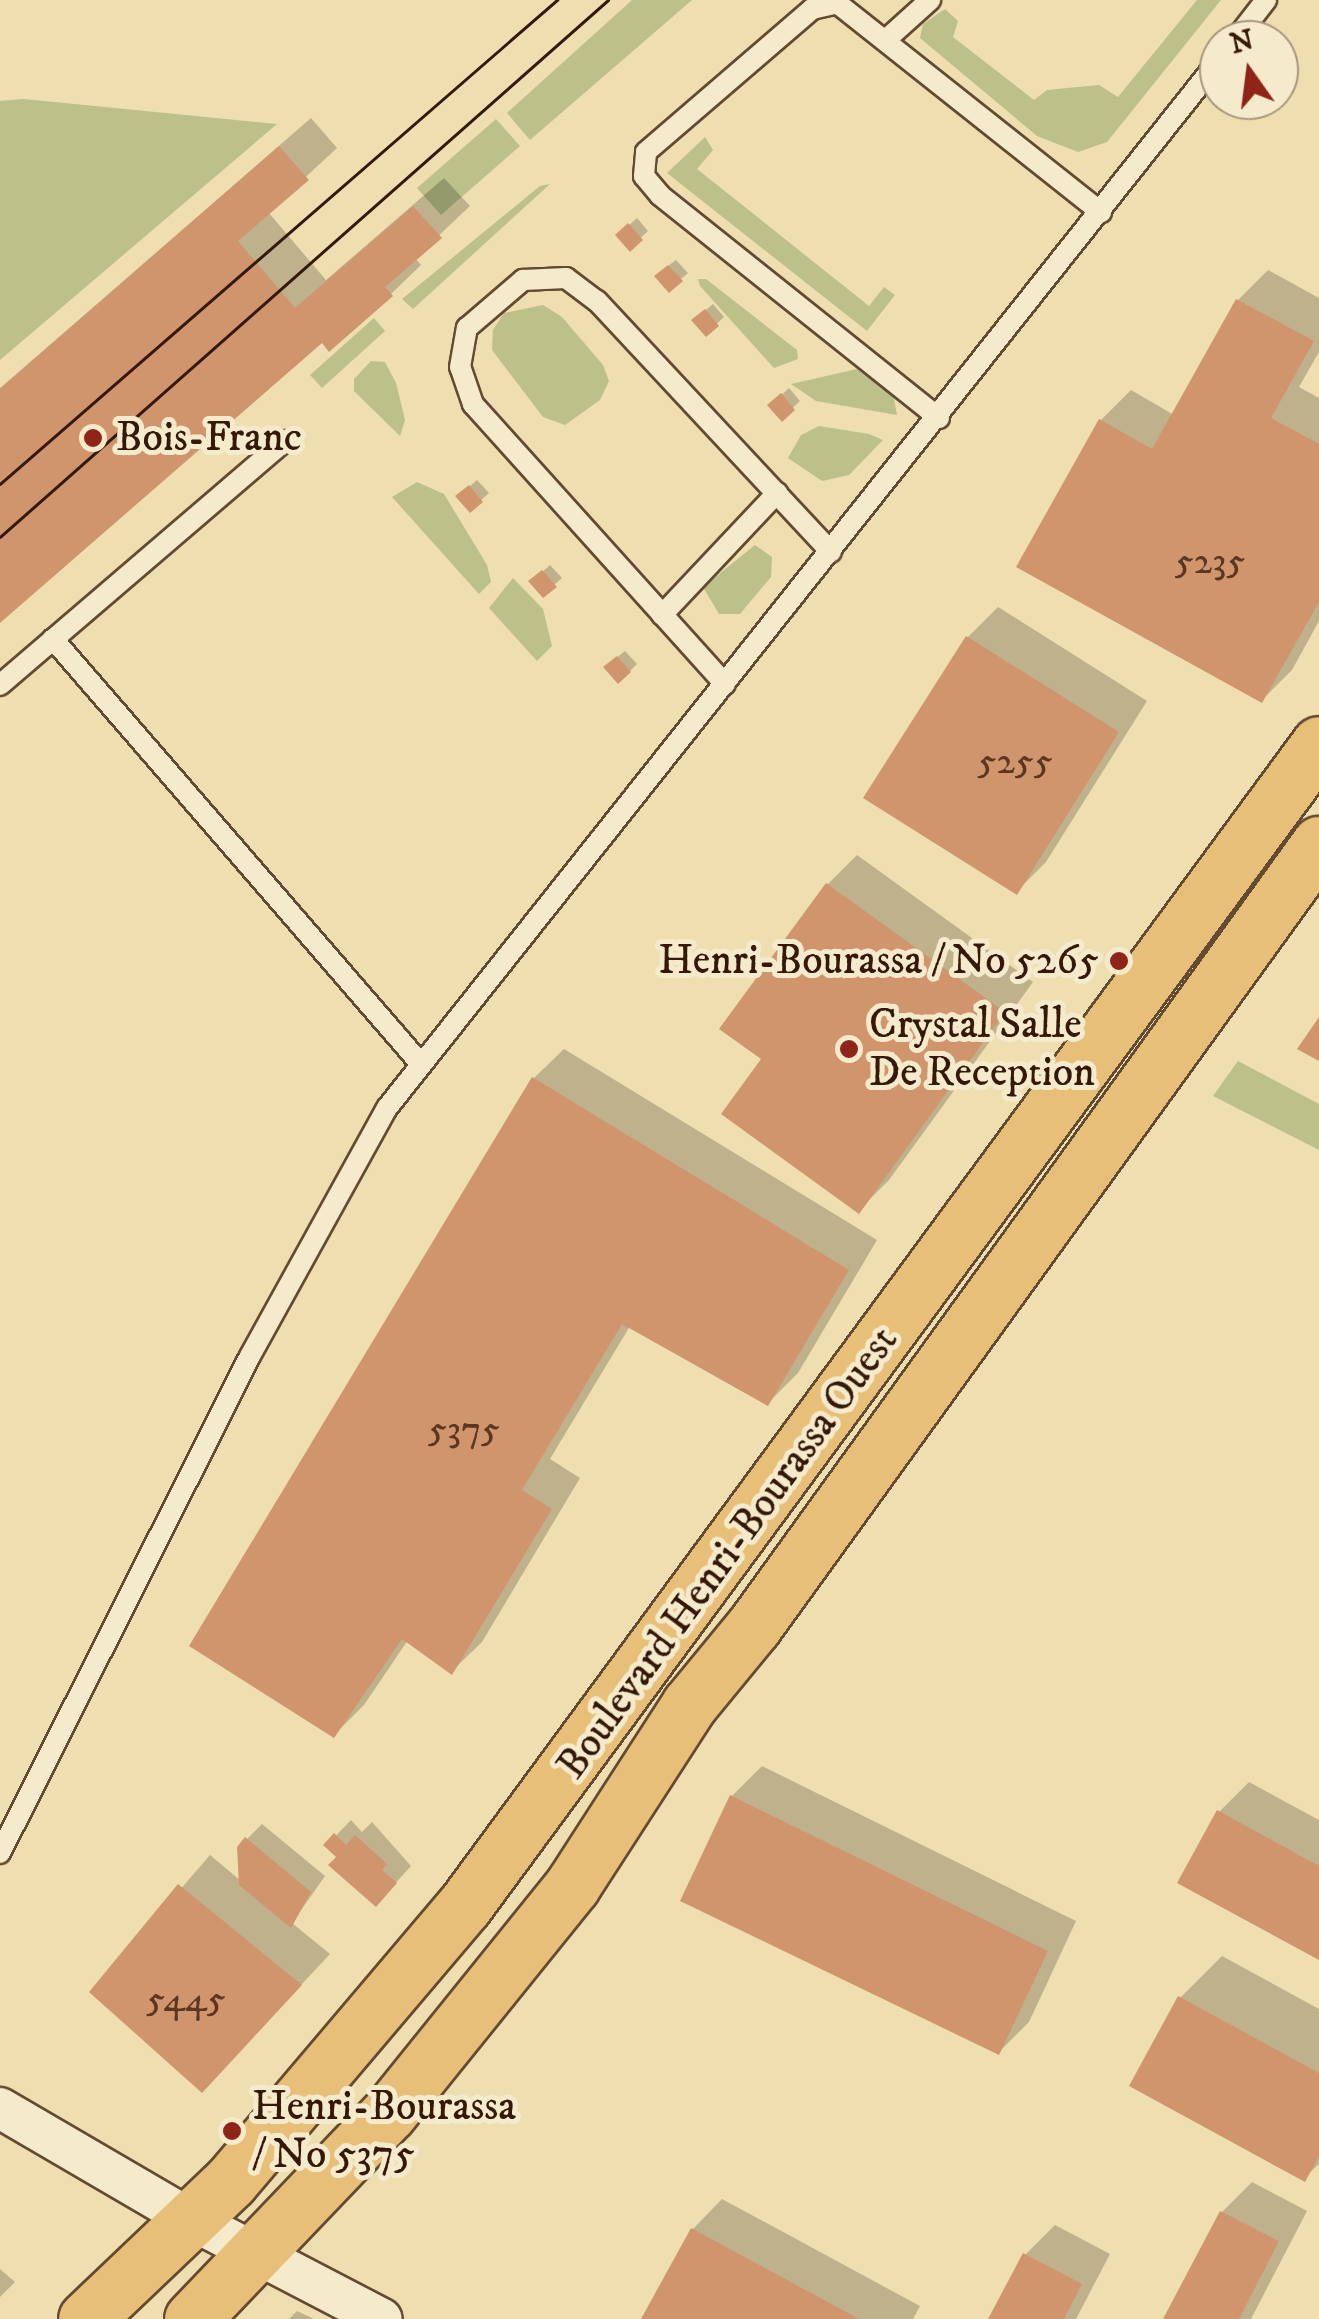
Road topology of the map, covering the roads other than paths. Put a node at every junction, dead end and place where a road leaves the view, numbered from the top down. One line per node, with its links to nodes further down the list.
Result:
1 (930, 0): 4 (lane)
2 (1266, 0): 3 (lane)
3 (1250, 20)
4 (888, 38): 6 (lane); 7 (lane)
5 (1199, 86): 6 (lane)
6 (1101, 212): 7 (lane)
7 (939, 418): 10 (lane)
8 (285, 441): 12 (lane)
9 (777, 493): 10 (lane); 11 (lane); 11 (lane)
10 (831, 552): 13 (lane)
11 (662, 615): 13 (lane)
12 (53, 639): 14 (lane); 17 (lane)
13 (725, 684): 17 (lane)
14 (0, 685)
15 (1319, 744): 20 (main road, Boulevard Henri-Bourassa Ouest)
16 (1319, 844): 21 (main road, Boulevard Henri-Bourassa Ouest)
17 (420, 1063): 18 (lane)
18 (0, 1853)
19 (0, 2108): 20 (street)
20 (190, 2219): 21 (street); 22 (main road, Boulevard Henri-Bourassa Ouest)
21 (258, 2253): 23 (main road, Boulevard Henri-Bourassa Ouest); 24 (street)
22 (86, 2319)
23 (192, 2319)
24 (382, 2319)

